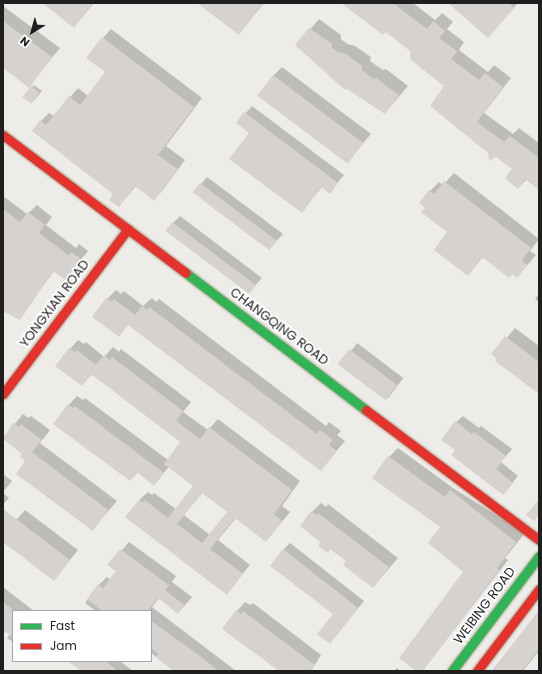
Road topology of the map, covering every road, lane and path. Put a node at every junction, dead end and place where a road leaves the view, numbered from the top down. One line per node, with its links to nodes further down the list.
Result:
1 (3, 135): 2 (street, CHANGQING ROAD)
2 (128, 229): 3 (street, YONGXIAN ROAD); 4 (street, CHANGQING ROAD)
3 (3, 394)
4 (539, 540)
5 (539, 556): 7 (street, WEIBING ROAD)
6 (539, 589): 8 (street)
7 (452, 671)
8 (476, 671)

